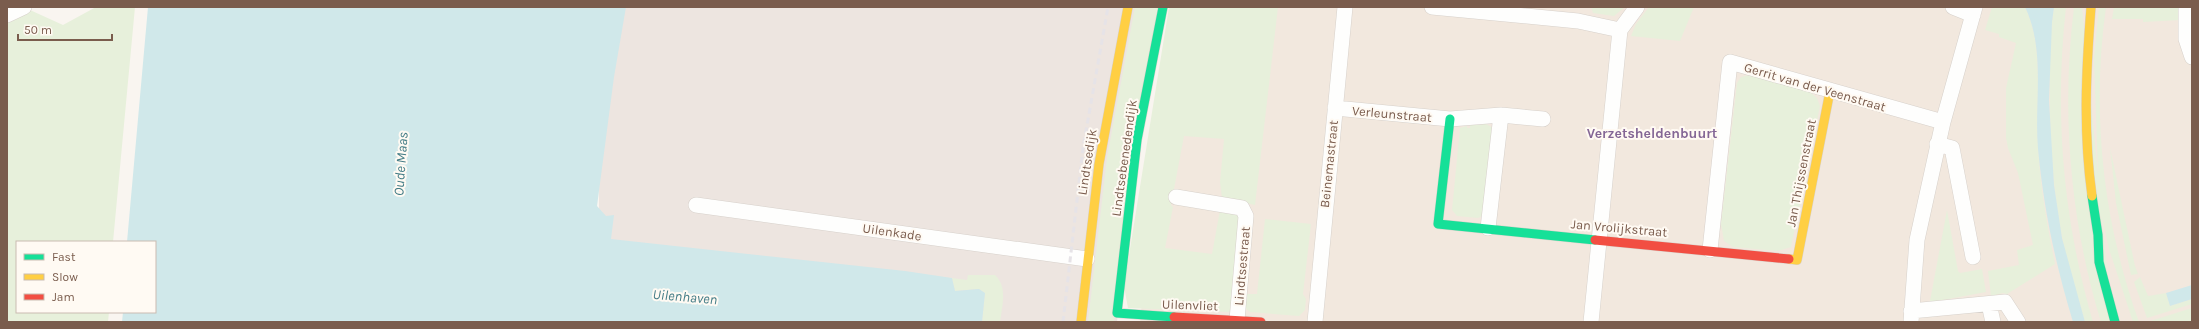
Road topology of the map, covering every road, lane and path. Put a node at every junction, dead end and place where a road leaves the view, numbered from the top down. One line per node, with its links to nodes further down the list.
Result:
1 (24, 7): 13 (street)
2 (1128, 7): 31 (street, Lindtsedijk)
3 (1163, 7): 35 (street, Lindtsebenedendijk)
4 (1346, 7): 17 (street, Beinemastraat)
5 (1432, 7): 10 (street)
6 (1637, 7): 14 (street)
7 (1953, 7): 11 (street)
8 (2091, 7): 27 (street)
9 (2186, 7): 15 (street)
10 (1461, 8): 12 (street)
11 (1974, 11): 21 (street)
12 (1578, 14): 14 (street)
13 (7, 15)
14 (1620, 30): 28 (street)
15 (2192, 57)
16 (1830, 91): 21 (street, Gerrit van der Veenstraat); 29 (street, Gerrit van der Veenstraat); 32 (street, Jan Thijssenstraat)
17 (1335, 108): 19 (street, Verleunstraat); 40 (street, Beinemastraat)
18 (1501, 115): 19 (street, Verleunstraat); 20 (street, Verleunstraat); 26 (street)
19 (1450, 119): 25 (street, Verleunstraat)
20 (1543, 119)
21 (1943, 122): 22 (street)
22 (1937, 144): 30 (street); 36 (street)
23 (1176, 197): 37 (street, Lindtsestraat)
24 (696, 205): 31 (street, Uilenkade)
25 (1438, 224): 26 (street, Jan Vrolijkstraat)
26 (1488, 228): 28 (street, Jan Vrolijkstraat)
27 (2098, 235): 33 (street); 44 (street)
28 (1599, 240): 29 (street, Jan Vrolijkstraat); 41 (street)
29 (1710, 250): 32 (street, Jan Vrolijkstraat)
30 (1973, 257)
31 (1087, 259): 38 (street, Lindtsedijk)
32 (1797, 260)
33 (2111, 272)
34 (1989, 304): 36 (street); 42 (street); 43 (street)
35 (1118, 313): 37 (street, Uilenvliet)
36 (1911, 317)
37 (1237, 320): 39 (street, Uilenvliet)
38 (1081, 322)
39 (1261, 322)
40 (1314, 322)
41 (1591, 322)
42 (1993, 322)
43 (2018, 322)
44 (2114, 322)

